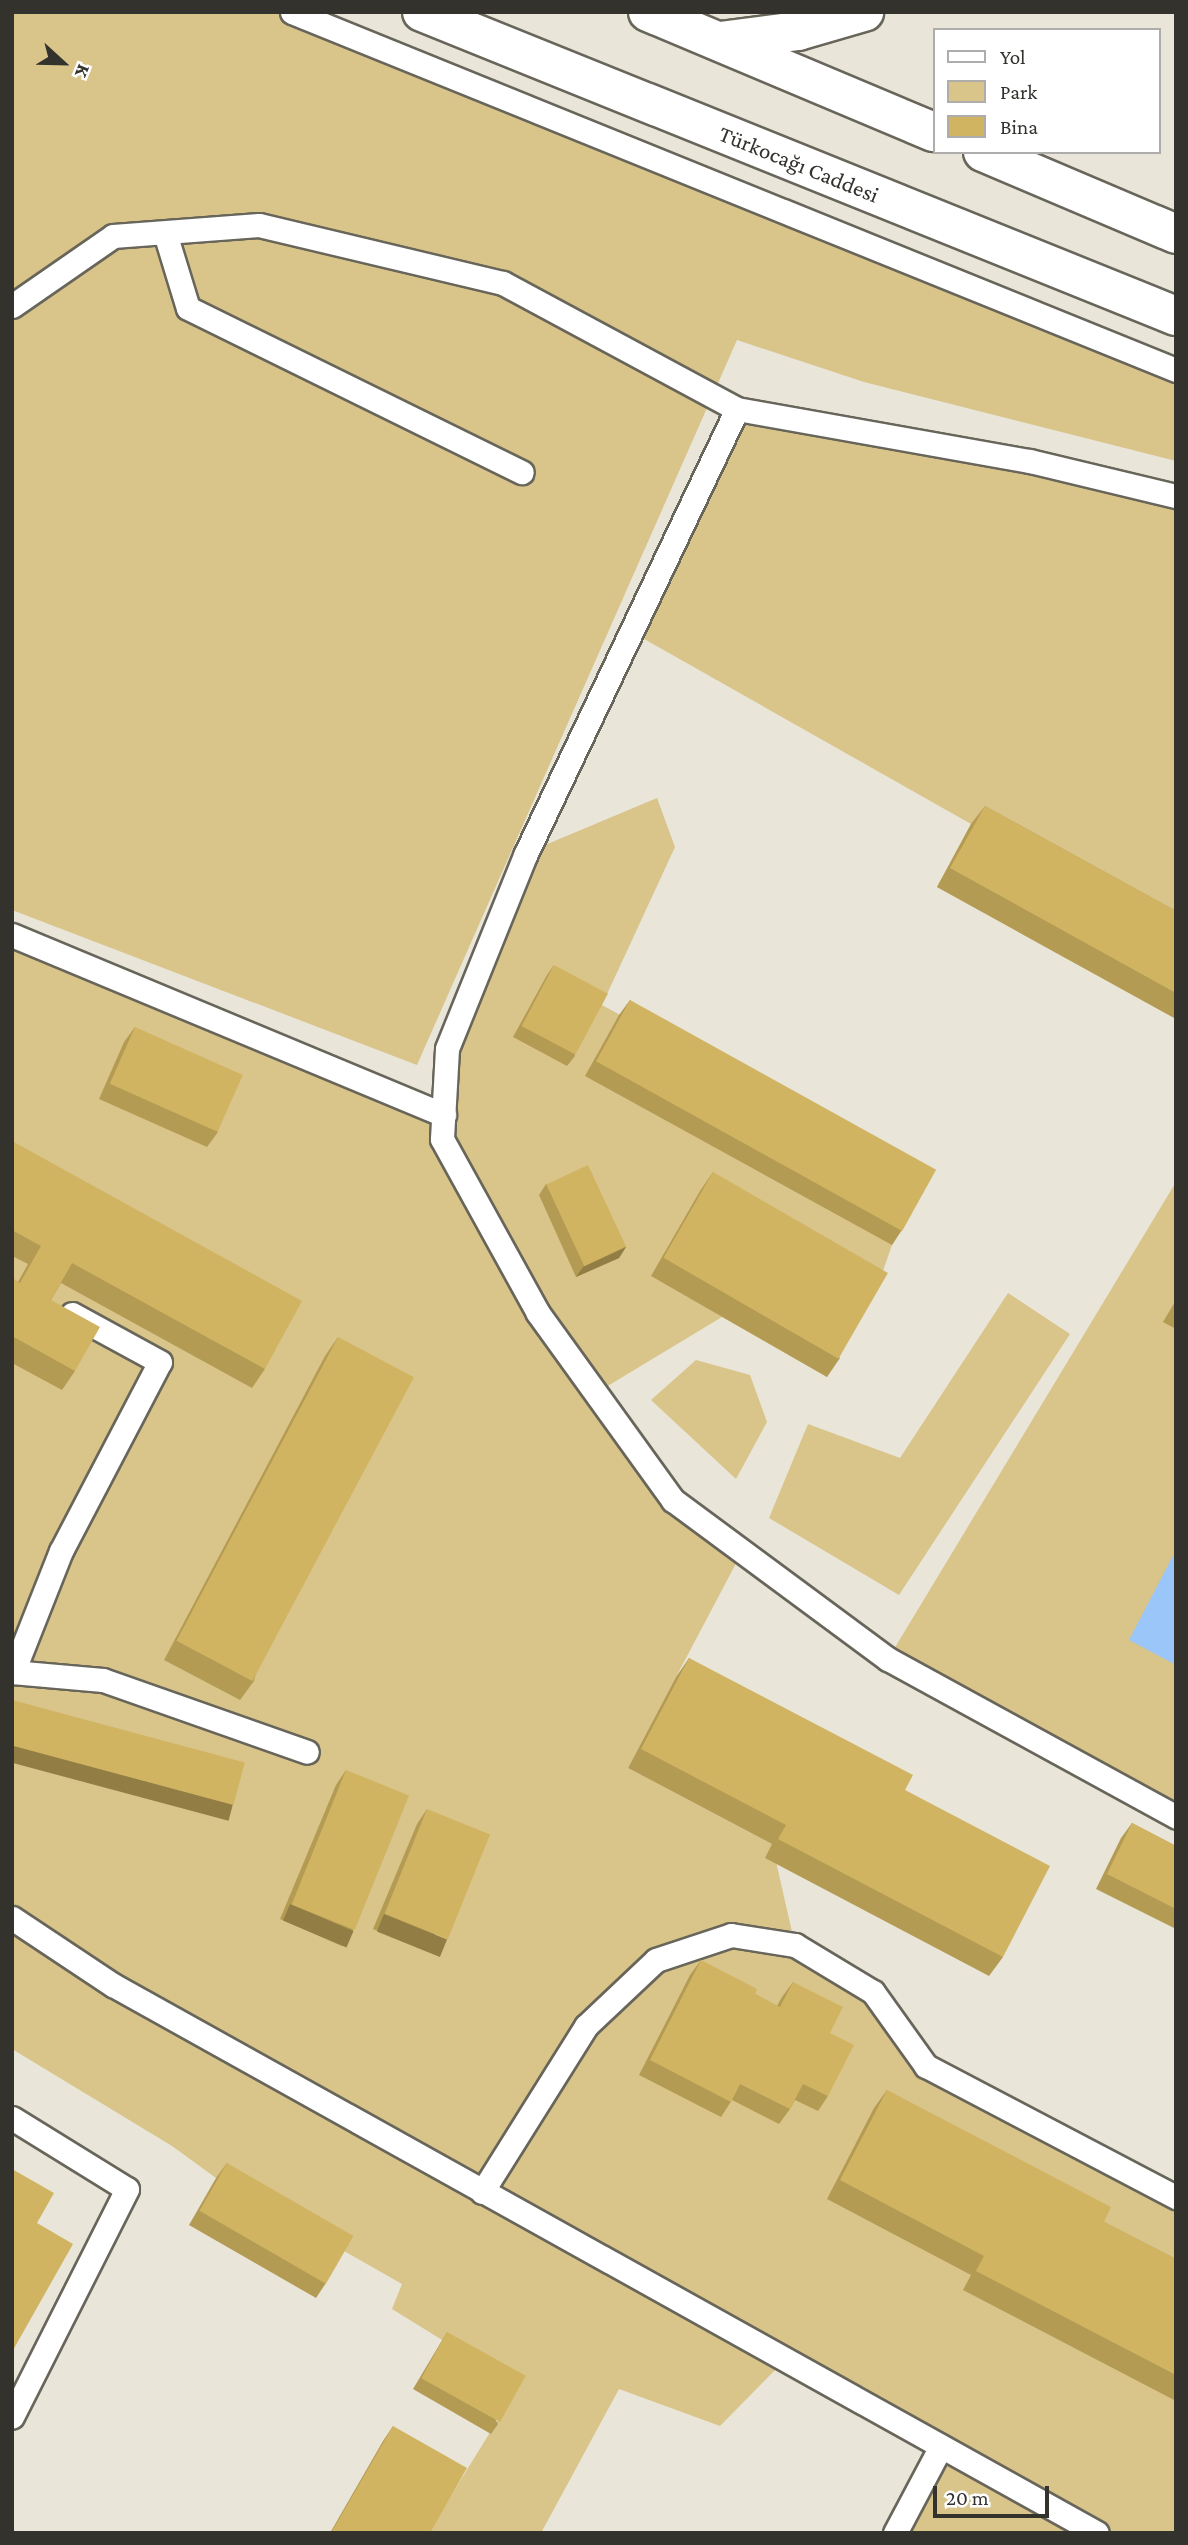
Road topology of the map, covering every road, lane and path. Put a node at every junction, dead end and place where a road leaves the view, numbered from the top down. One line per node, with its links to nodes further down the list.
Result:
1 (292, 12): 12 (lane)
2 (422, 12): 11 (main road, Türkocağı Caddesi)
3 (648, 12): 5 (main road)
4 (864, 12): 5 (main road)
5 (720, 41): 6 (main road)
6 (932, 131)
7 (988, 154): 9 (main road)
8 (165, 233): 10 (lane); 13 (lane); 14 (lane)
9 (1176, 233)
10 (12, 306)
11 (1176, 316)
12 (1176, 370)
13 (737, 409): 15 (lane); 17 (lane)
14 (522, 472)
15 (1176, 496)
16 (12, 935): 17 (lane)
17 (444, 1115): 21 (lane)
18 (48, 1301): 19 (lane)
19 (13, 1672): 20 (lane)
20 (307, 1752)
21 (1176, 1817)
22 (12, 1918): 24 (lane)
23 (12, 2118): 26 (lane)
24 (482, 2192): 25 (lane); 27 (lane)
25 (1176, 2197)
26 (12, 2417)
27 (941, 2446): 28 (lane); 29 (lane)
28 (895, 2533)
29 (1097, 2533)

